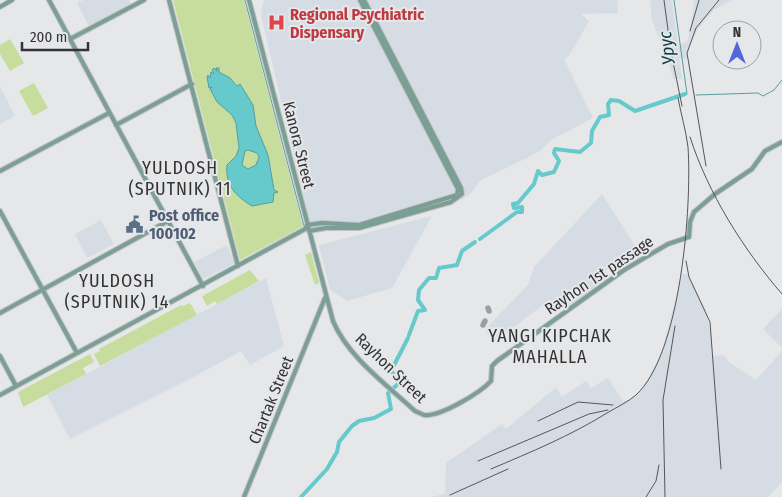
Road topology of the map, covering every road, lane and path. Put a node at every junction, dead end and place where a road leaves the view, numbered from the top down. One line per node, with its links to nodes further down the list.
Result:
1 (12, 0): 8 (street)
2 (49, 0): 9 (street)
3 (144, 0): 9 (street)
4 (169, 0): 11 (street)
5 (249, 0): 19 (street, Kanora Street)
6 (360, 0): 10 (street)
7 (364, 0): 12 (street)
8 (0, 7)
9 (70, 40): 13 (street)
10 (399, 75): 12 (street); 19 (street)
11 (192, 84): 14 (street); 22 (street)
12 (411, 88): 20 (street)
13 (109, 113): 14 (street); 16 (street)
14 (116, 125): 18 (street)
15 (782, 142): 31 (street, Rayhon 1st passage)
16 (0, 172)
17 (0, 211): 24 (street)
18 (168, 221): 23 (street); 24 (street)
19 (307, 228): 20 (street); 21 (street, Kanora Street); 22 (street)
20 (318, 229): 21 (street)
21 (312, 243): 25 (street, Kanora Street)
22 (238, 266): 23 (street)
23 (203, 286): 29 (street)
24 (43, 289): 28 (street); 29 (street)
25 (325, 296): 26 (street, Chartak Street); 27 (street, Rayhon Street)
26 (320, 312): 27 (street); 34 (street, Chartak Street)
27 (329, 312): 31 (street, Rayhon Street)
28 (0, 313)
29 (77, 354): 32 (street)
30 (0, 356): 32 (street)
31 (490, 383)
32 (16, 386): 33 (street)
33 (0, 396)
34 (244, 497)

